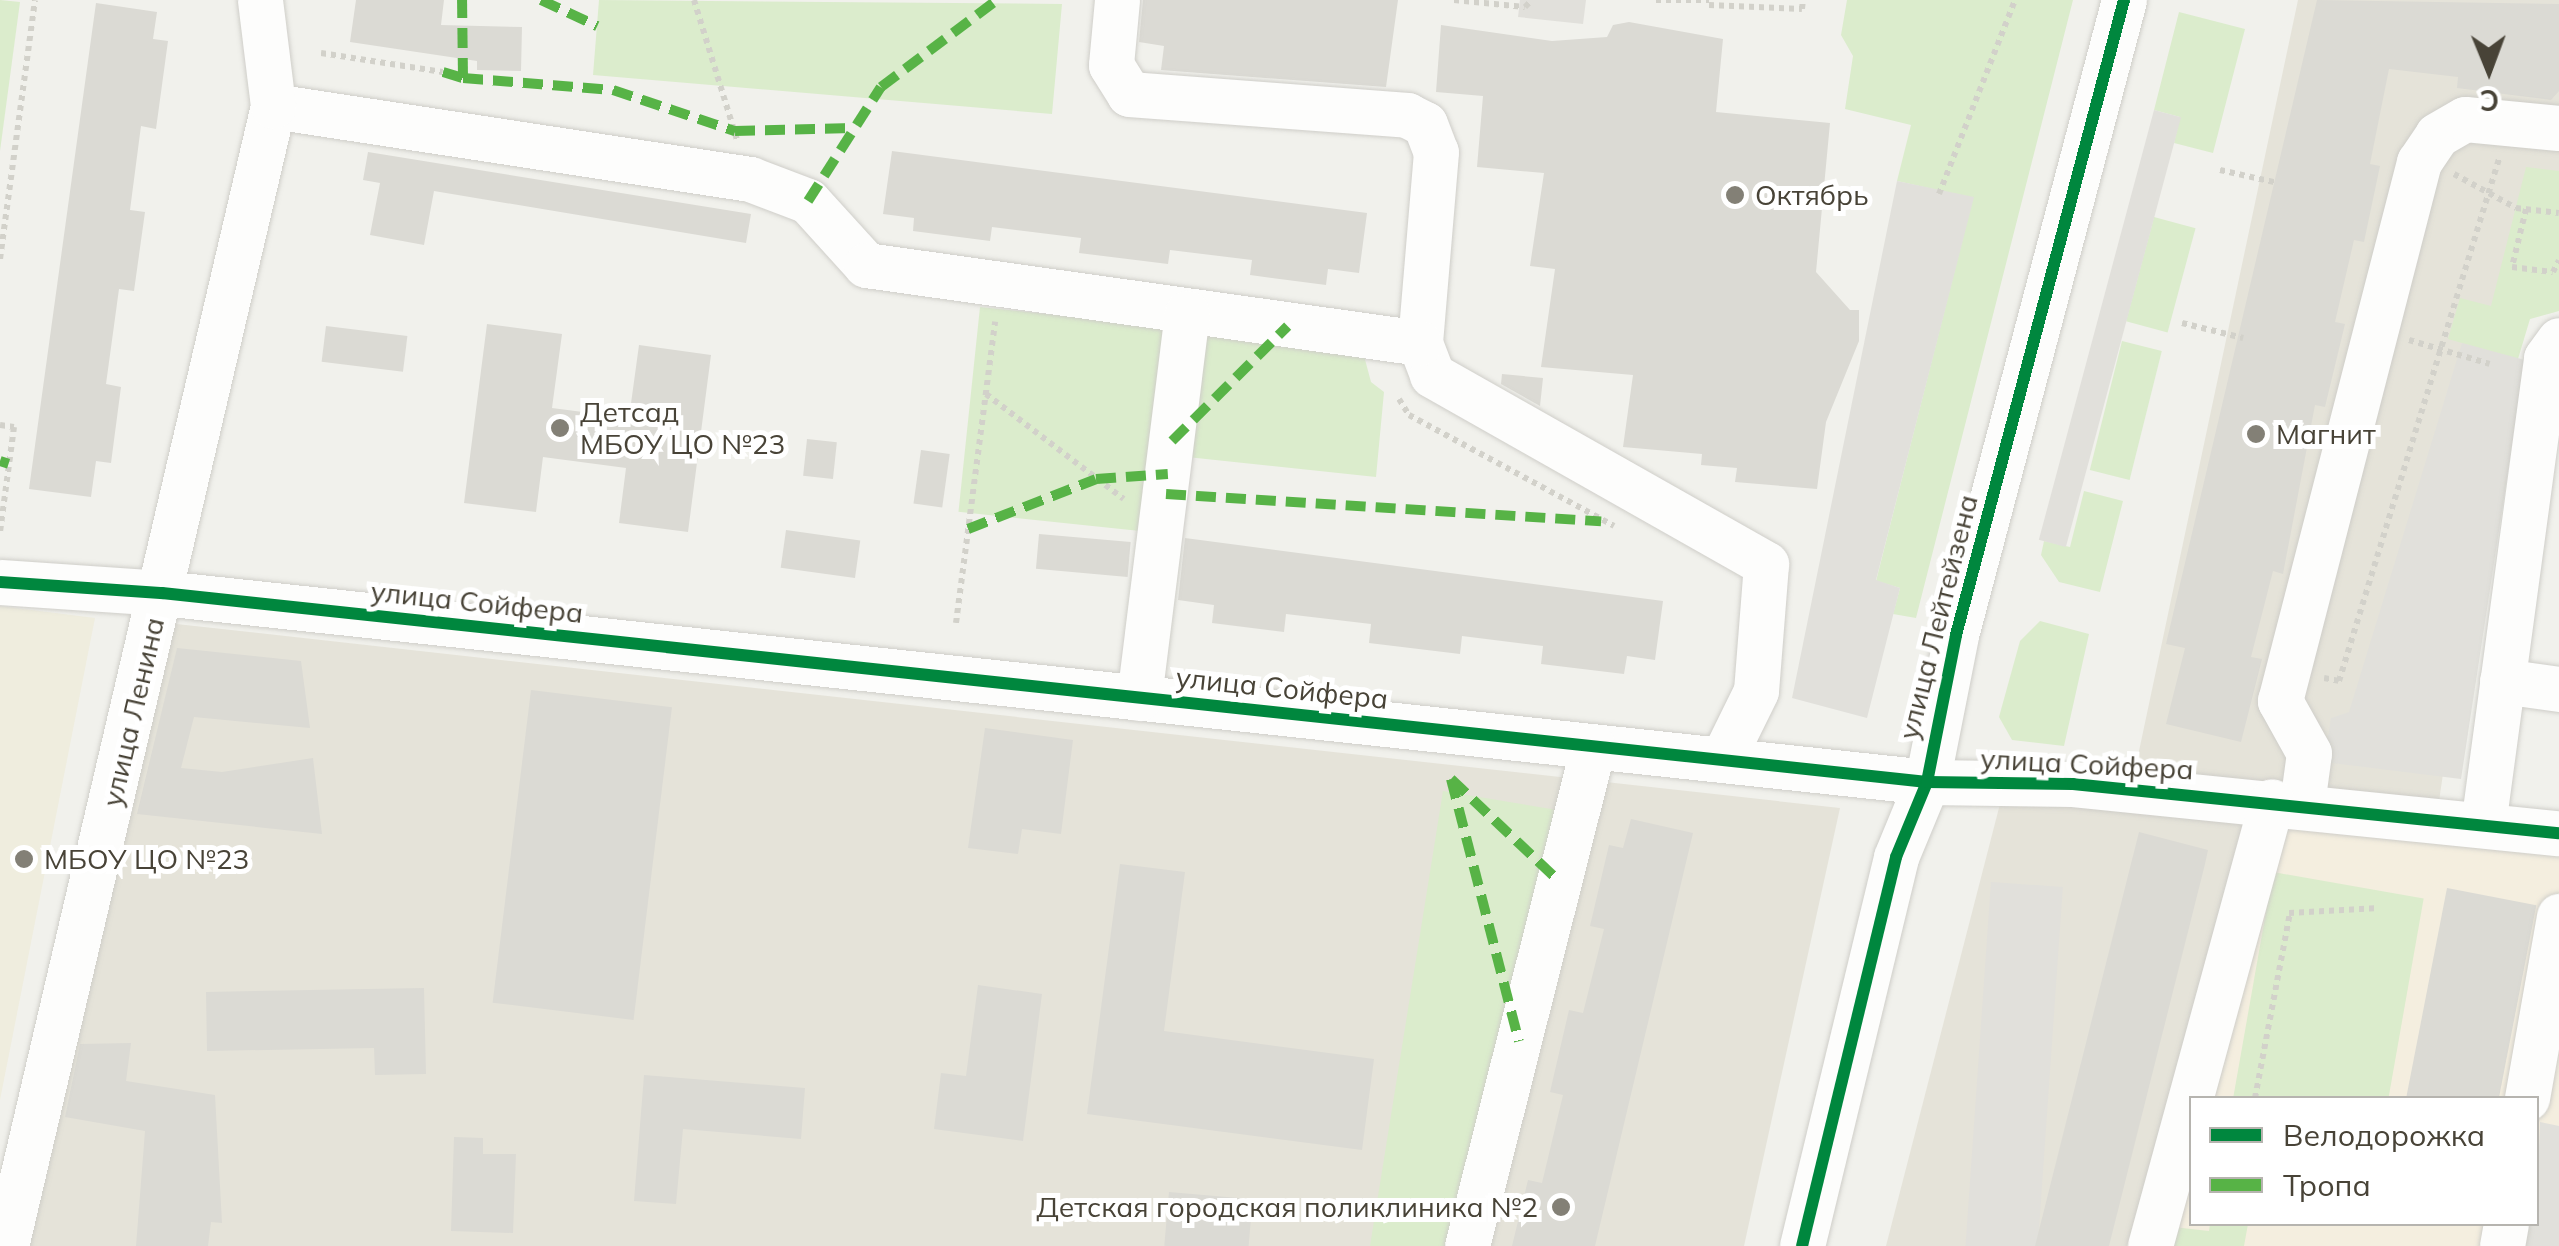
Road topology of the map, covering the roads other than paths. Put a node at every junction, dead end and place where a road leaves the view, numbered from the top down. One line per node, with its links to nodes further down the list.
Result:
1 (260, 0): 4 (street, улица Ленина)
2 (1117, 0): 8 (street)
3 (2124, 0): 16 (street, улица Лейтейзена)
4 (272, 106): 6 (street); 10 (street, улица Ленина)
5 (2537, 125): 17 (street)
6 (1187, 313): 8 (street); 13 (street)
7 (2559, 340): 11 (street)
8 (1420, 343): 15 (street)
9 (0, 582): 10 (street, улица Сойфера)
10 (162, 593): 13 (street, улица Сойфера); 24 (street, улица Ленина)
11 (2502, 682): 12 (street); 18 (street)
12 (2559, 689)
13 (1139, 698): 14 (street, улица Сойфера)
14 (1593, 747): 15 (street, улица Сойфера); 25 (street)
15 (1722, 760): 16 (street, улица Сойфера)
16 (1926, 782): 17 (street, улица Сойфера); 26 (street, улица Лейтейзена)
17 (2287, 803): 18 (street, улица Сойфера); 21 (street)
18 (2483, 824): 19 (street, улица Сойфера)
19 (2559, 833)
20 (2559, 916): 22 (street)
21 (2192, 1096)
22 (2527, 1096)
23 (2189, 1106): 27 (street)
24 (6, 1246)
25 (1467, 1246)
26 (1802, 1246)
27 (2150, 1246)

